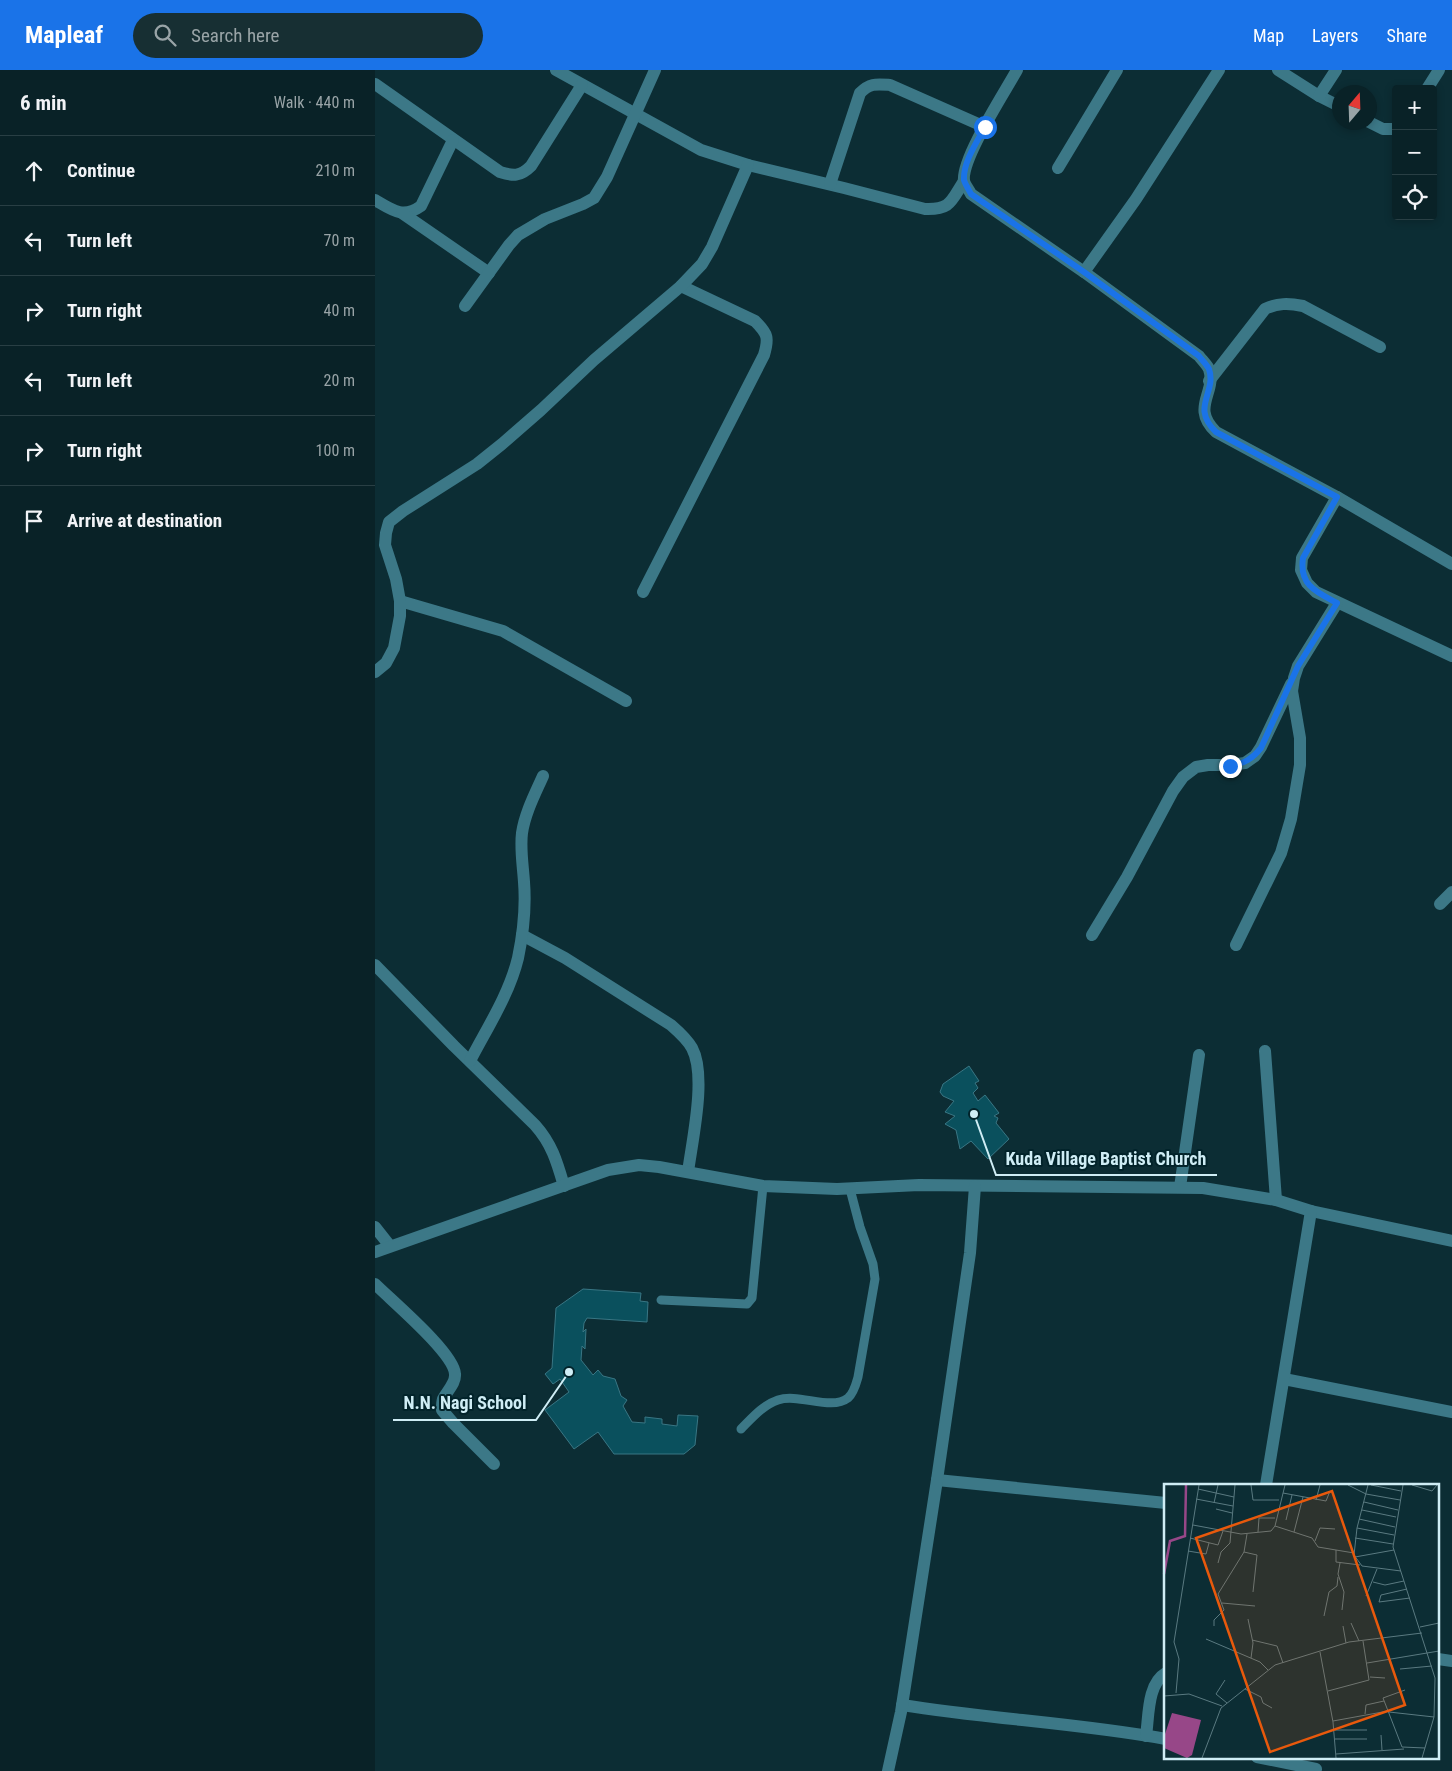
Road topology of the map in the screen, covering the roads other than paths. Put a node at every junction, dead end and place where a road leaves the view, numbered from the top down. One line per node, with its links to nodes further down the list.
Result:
1 (556, 70): 10 (street)
2 (655, 70): 14 (street)
3 (1017, 70): 16 (street)
4 (1117, 70): 20 (street)
5 (1219, 70): 25 (street)
6 (1278, 70): 12 (street)
7 (1336, 70): 12 (street)
8 (1439, 70): 11 (street)
9 (375, 84): 18 (street)
10 (582, 85): 14 (street); 18 (street)
11 (1430, 85)
12 (1319, 96): 13 (street)
13 (1332, 102)
14 (634, 113): 19 (street); 26 (street)
15 (1377, 126): 17 (street)
16 (985, 127): 21 (street); 22 (street)
17 (1392, 129)
18 (453, 140): 24 (street)
19 (748, 165): 22 (street); 27 (street)
20 (1057, 168)
21 (964, 181): 22 (street); 25 (street)
22 (830, 184)
23 (375, 200): 24 (street)
24 (402, 213): 26 (street)
25 (1084, 272): 30 (street)
26 (489, 273): 28 (street)
27 (681, 286): 33 (street); 34 (street)
28 (465, 306)
29 (1380, 347): 30 (street)
30 (1209, 381): 31 (street)
31 (1337, 497): 32 (street); 35 (street)
32 (1452, 564)
33 (643, 592)
34 (400, 601): 37 (street); 39 (street)
35 (1337, 603): 36 (street); 38 (street)
36 (1452, 656)
37 (375, 672)
38 (1294, 678): 44 (street); 45 (street)
39 (626, 701)
40 (543, 776): 43 (street)
41 (1452, 892): 42 (street)
42 (1440, 904)
43 (521, 935): 49 (street); 50 (street)
44 (1092, 935)
45 (1236, 945)
46 (375, 965): 49 (street)
47 (1265, 1051): 56 (street)
48 (1199, 1055): 54 (street)
49 (470, 1061): 51 (street)
50 (688, 1172): 51 (street); 52 (street)
51 (564, 1186): 60 (street)
52 (763, 1186): 55 (street); 63 (lane)
53 (975, 1186): 54 (street); 55 (street); 68 (street)
54 (1180, 1186): 56 (street)
55 (850, 1189): 66 (lane)
56 (1276, 1200): 57 (street)
57 (1311, 1211): 59 (street); 64 (street)
58 (375, 1227): 60 (street)
59 (1452, 1241)
60 (390, 1246): 61 (street)
61 (375, 1252)
62 (375, 1284): 67 (street)
63 (661, 1300)
64 (1284, 1379): 65 (street); 69 (street)
65 (1452, 1412)
66 (741, 1429)
67 (494, 1464)
68 (937, 1480): 70 (street); 74 (street)
69 (1270, 1484)
70 (1164, 1503)
71 (1439, 1659): 72 (street)
72 (1452, 1661)
73 (1164, 1675): 75 (street)
74 (902, 1704): 75 (street); 79 (street)
75 (1147, 1736): 76 (street)
76 (1164, 1739)
77 (1264, 1758): 78 (street)
78 (1316, 1766)
79 (888, 1771)

